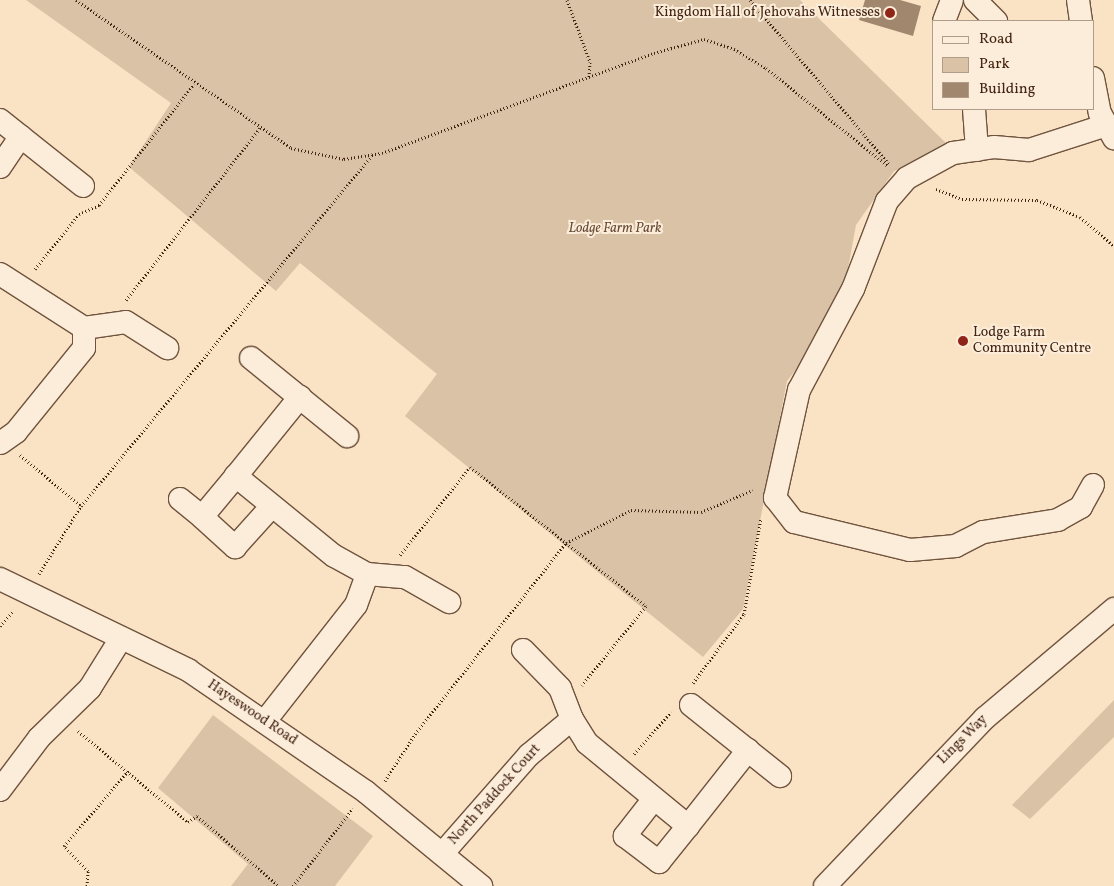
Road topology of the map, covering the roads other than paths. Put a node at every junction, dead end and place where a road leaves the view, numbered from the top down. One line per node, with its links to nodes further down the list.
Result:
1 (952, 0): 4 (street)
2 (976, 0): 5 (street)
3 (1078, 0): 6 (street)
4 (944, 20)
5 (995, 20)
6 (1081, 20)
7 (1094, 81): 10 (street)
8 (974, 110): 12 (street)
9 (0, 120): 11 (street)
10 (1110, 132): 12 (street)
11 (21, 136): 13 (street); 14 (street)
12 (977, 150): 23 (street)
13 (0, 167)
14 (83, 186)
15 (0, 274): 16 (street)
16 (84, 328): 17 (street); 21 (street)
17 (167, 348)
18 (251, 358): 19 (street)
19 (300, 397): 20 (street); 22 (street)
20 (346, 436)
21 (6, 447)
22 (236, 476): 25 (street); 26 (street)
23 (1093, 485)
24 (180, 500): 26 (street)
25 (272, 506): 26 (street); 27 (street)
26 (202, 517)
27 (375, 574): 29 (street); 35 (street)
28 (0, 579): 31 (street, Hayeswood Road)
29 (449, 602)
30 (1114, 609): 43 (street, Lings Way)
31 (120, 640): 35 (street, Hayeswood Road); 38 (street)
32 (523, 650): 34 (street)
33 (691, 705): 36 (street)
34 (570, 711): 39 (street); 41 (street, North Paddock Court)
35 (265, 721): 41 (street, Hayeswood Road)
36 (748, 750): 37 (street); 40 (street)
37 (780, 776)
38 (0, 790)
39 (653, 800): 40 (street); 40 (street)
40 (688, 826)
41 (442, 854): 42 (street, Hayeswood Road)
42 (480, 886)
43 (825, 886)

